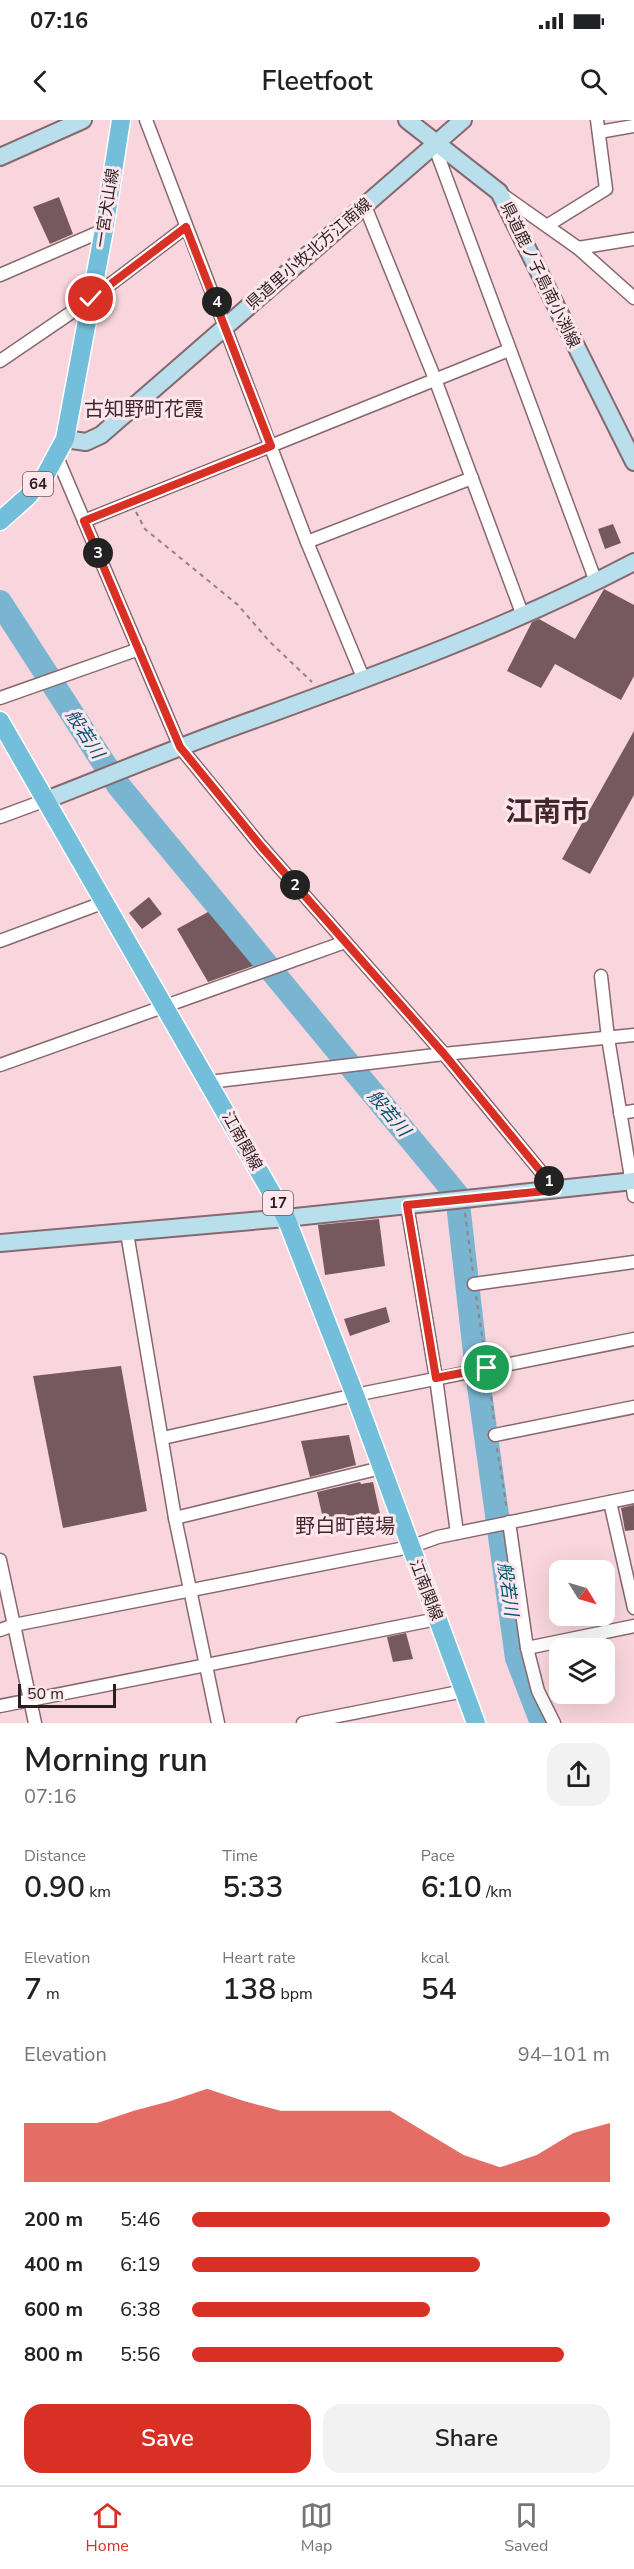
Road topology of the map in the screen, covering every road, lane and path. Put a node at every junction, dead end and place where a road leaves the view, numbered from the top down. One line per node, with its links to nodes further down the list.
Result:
1 (83, 120): 9 (street)
2 (121, 120): 14 (main road, 一宮犬山線 / 64)
3 (146, 120): 13 (street)
4 (407, 120): 8 (street, 県道鹿ノ子島南小渕線)
5 (463, 120): 8 (street, 県道里小牧北方江南線)
6 (598, 126): 7 (street); 12 (street)
7 (634, 126)
8 (436, 144): 10 (street, 県道鹿ノ子島南小渕線); 11 (street, 県道里小牧北方江南線); 21 (street)
9 (0, 157)
10 (499, 192): 12 (street); 27 (street, 県道鹿ノ子島南小渕線)
11 (364, 206): 20 (street, 県道里小牧北方江南線); 23 (street)
12 (548, 225): 16 (street)
13 (186, 227): 19 (street); 20 (street)
14 (104, 230): 17 (street); 19 (main road, 一宮犬山線 / 64)
15 (634, 239): 16 (street)
16 (578, 248): 18 (street)
17 (0, 275)
18 (634, 298)
19 (91, 299): 22 (street); 24 (main road, 一宮犬山線 / 64)
20 (226, 327): 24 (street, 県道里小牧北方江南線); 25 (street)
21 (509, 350): 23 (street); 34 (street)
22 (0, 361)
23 (435, 379): 25 (street); 28 (street)
24 (65, 439): 26 (main road, 一宮犬山線 / 64)
25 (271, 446): 29 (street); 32 (street)
26 (57, 457): 30 (main road, 一宮犬山線 / 64); 31 (street)
27 (634, 462)
28 (472, 478): 32 (street); 35 (street)
29 (131, 502): 31 (street); 38 (path)
30 (0, 521)
31 (84, 521): 36 (street)
32 (306, 542): 37 (street)
33 (634, 562): 34 (street)
34 (596, 582): 35 (street)
35 (523, 616): 37 (street)
36 (139, 650): 39 (street); 41 (street)
37 (364, 680): 38 (street)
38 (325, 694): 41 (street)
39 (0, 698)
40 (0, 722): 42 (main road, 江南関線 / 17)
41 (180, 747): 42 (street); 46 (street)
42 (46, 800): 43 (street); 44 (main road, 江南関線 / 17)
43 (0, 817)
44 (105, 902): 45 (street); 48 (main road, 江南関線 / 17)
45 (0, 941)
46 (345, 942): 48 (street); 51 (street)
47 (601, 976): 50 (street)
48 (165, 1006): 52 (street); 53 (main road, 江南関線 / 17)
49 (634, 1035): 50 (street)
50 (608, 1038): 51 (street); 55 (street)
51 (444, 1054): 53 (street); 57 (street)
52 (0, 1065)
53 (209, 1082): 59 (main road, 江南関線 / 17)
54 (634, 1111): 55 (street)
55 (620, 1113): 56 (street)
56 (633, 1186): 57 (street)
57 (556, 1190): 58 (street)
58 (407, 1205): 59 (street); 65 (street)
59 (286, 1218): 60 (street); 66 (main road, 江南関線 / 17)
60 (127, 1233): 61 (street); 69 (street)
61 (0, 1243)
62 (634, 1262): 63 (street)
63 (474, 1284)
64 (634, 1340): 65 (street)
65 (436, 1378): 66 (street); 75 (street)
66 (355, 1395): 69 (street); 70 (main road, 江南関線 / 17)
67 (634, 1407): 68 (street)
68 (495, 1435)
69 (163, 1438): 73 (street)
70 (381, 1468): 73 (street); 76 (main road, 江南関線 / 17)
71 (634, 1497): 72 (street)
72 (610, 1502): 74 (street); 79 (street)
73 (175, 1518): 78 (street)
74 (509, 1522): 75 (street); 84 (street)
75 (457, 1533): 76 (street)
76 (410, 1547): 78 (street); 80 (main road, 江南関線 / 17)
77 (0, 1560): 81 (street)
78 (190, 1589): 81 (street); 85 (street)
79 (634, 1608)
80 (437, 1619): 85 (street); 86 (main road, 江南関線 / 17)
81 (14, 1624): 83 (street); 87 (street)
82 (634, 1626): 84 (street)
83 (0, 1630)
84 (527, 1648): 93 (street)
85 (206, 1664): 87 (street); 90 (street)
86 (464, 1691): 91 (street); 92 (main road, 江南関線 / 17)
87 (30, 1700): 88 (street); 89 (street)
88 (0, 1706)
89 (35, 1723)
90 (218, 1723)
91 (303, 1723)
92 (476, 1723)
93 (554, 1723)

